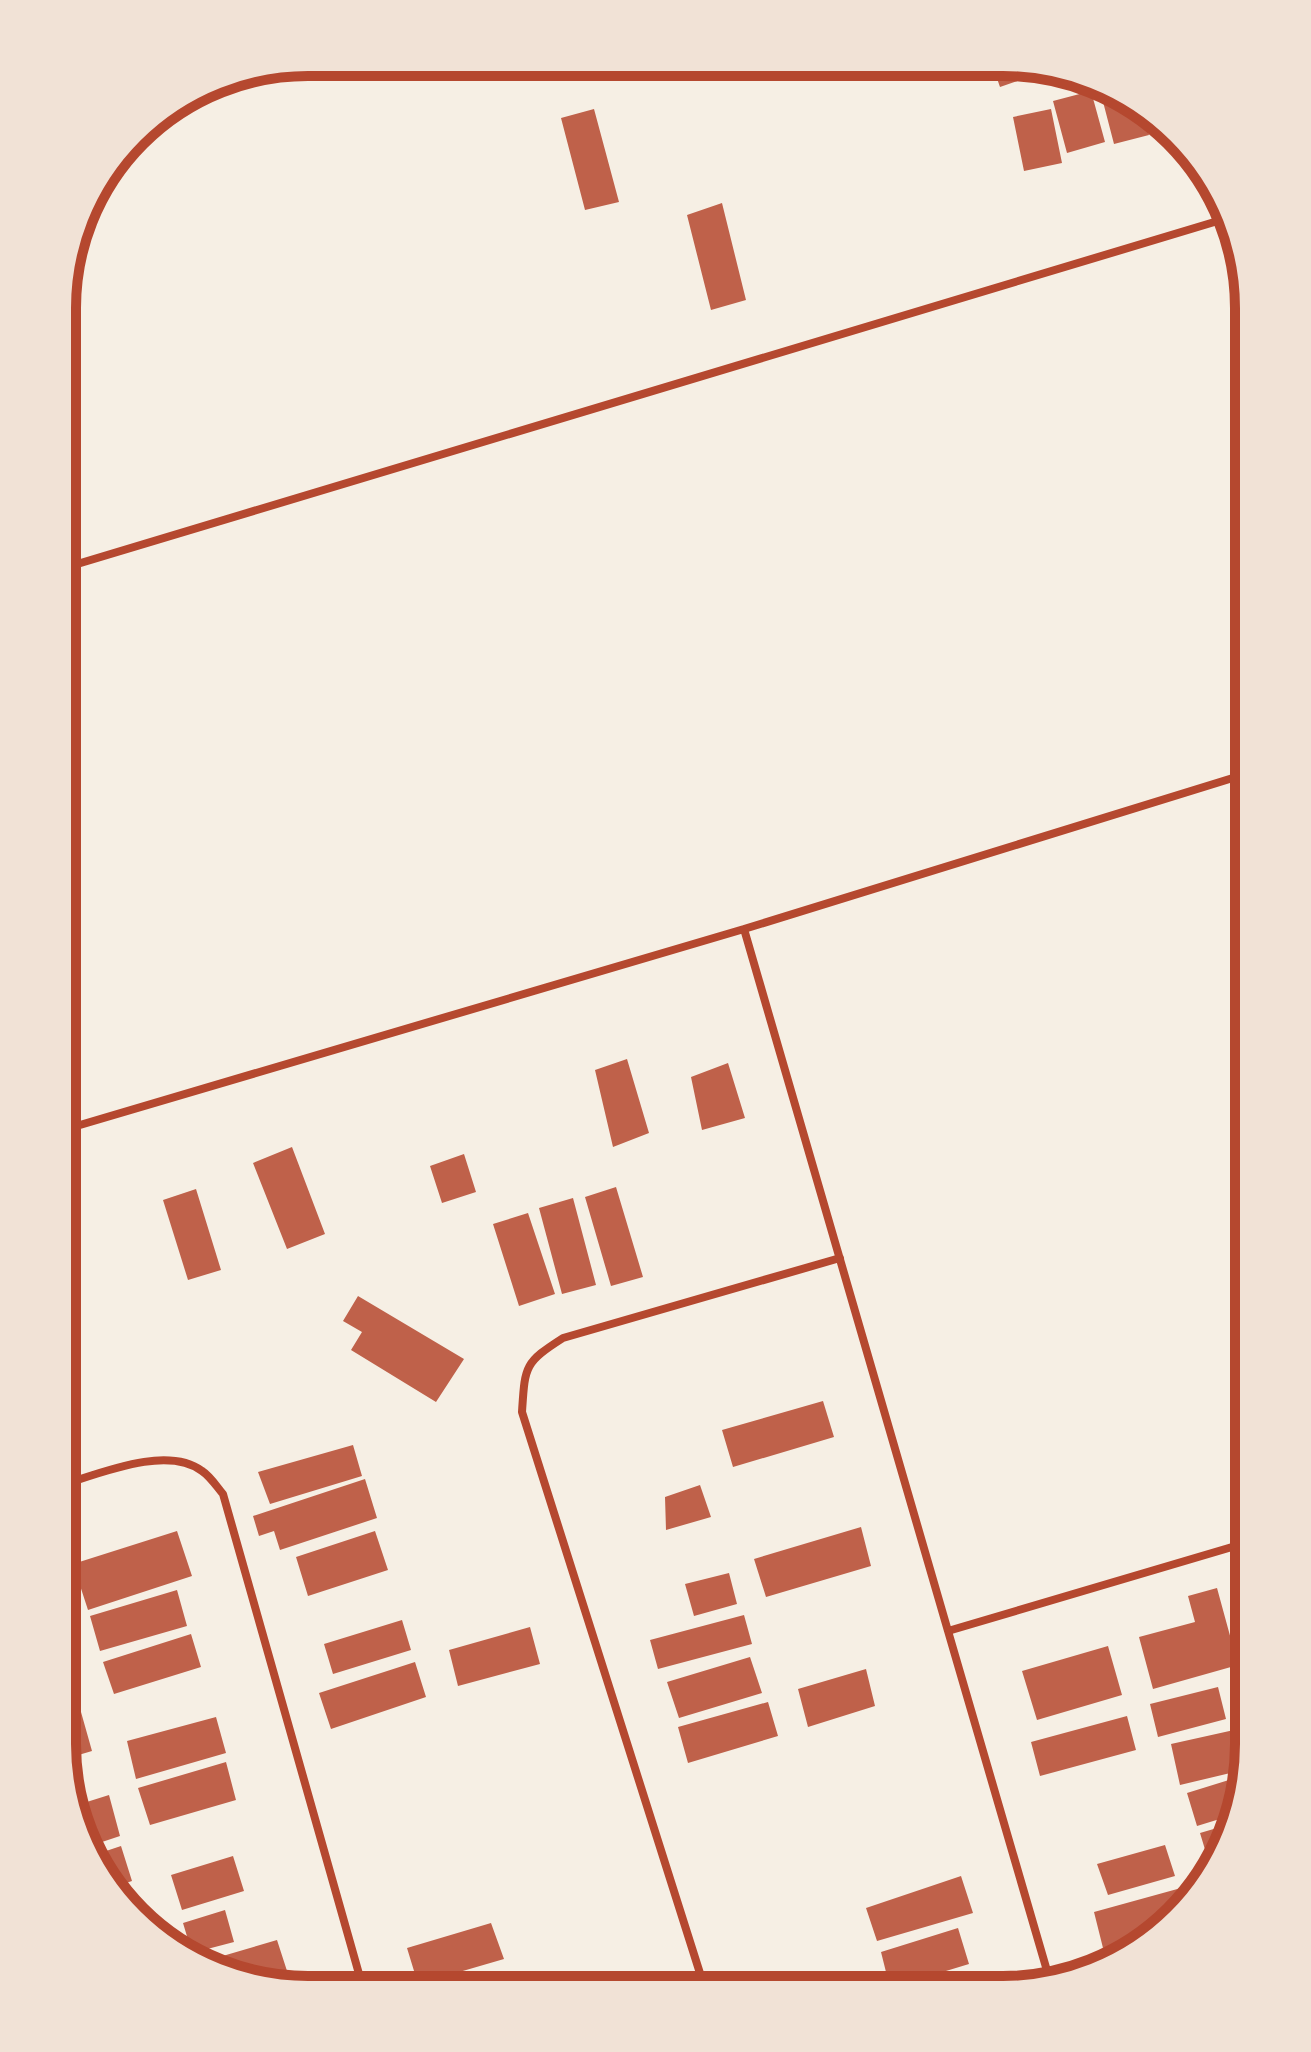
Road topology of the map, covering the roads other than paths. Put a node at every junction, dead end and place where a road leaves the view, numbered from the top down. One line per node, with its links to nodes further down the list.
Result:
1 (1218, 221): 2 (street)
2 (76, 564)
3 (1235, 777): 4 (street)
4 (744, 929): 5 (street); 6 (street)
5 (76, 1126)
6 (840, 1258): 9 (street); 12 (street)
7 (76, 1481): 11 (street)
8 (1235, 1546): 9 (street)
9 (948, 1631): 10 (street)
10 (1047, 1972)
11 (360, 1976)
12 (701, 1976)

